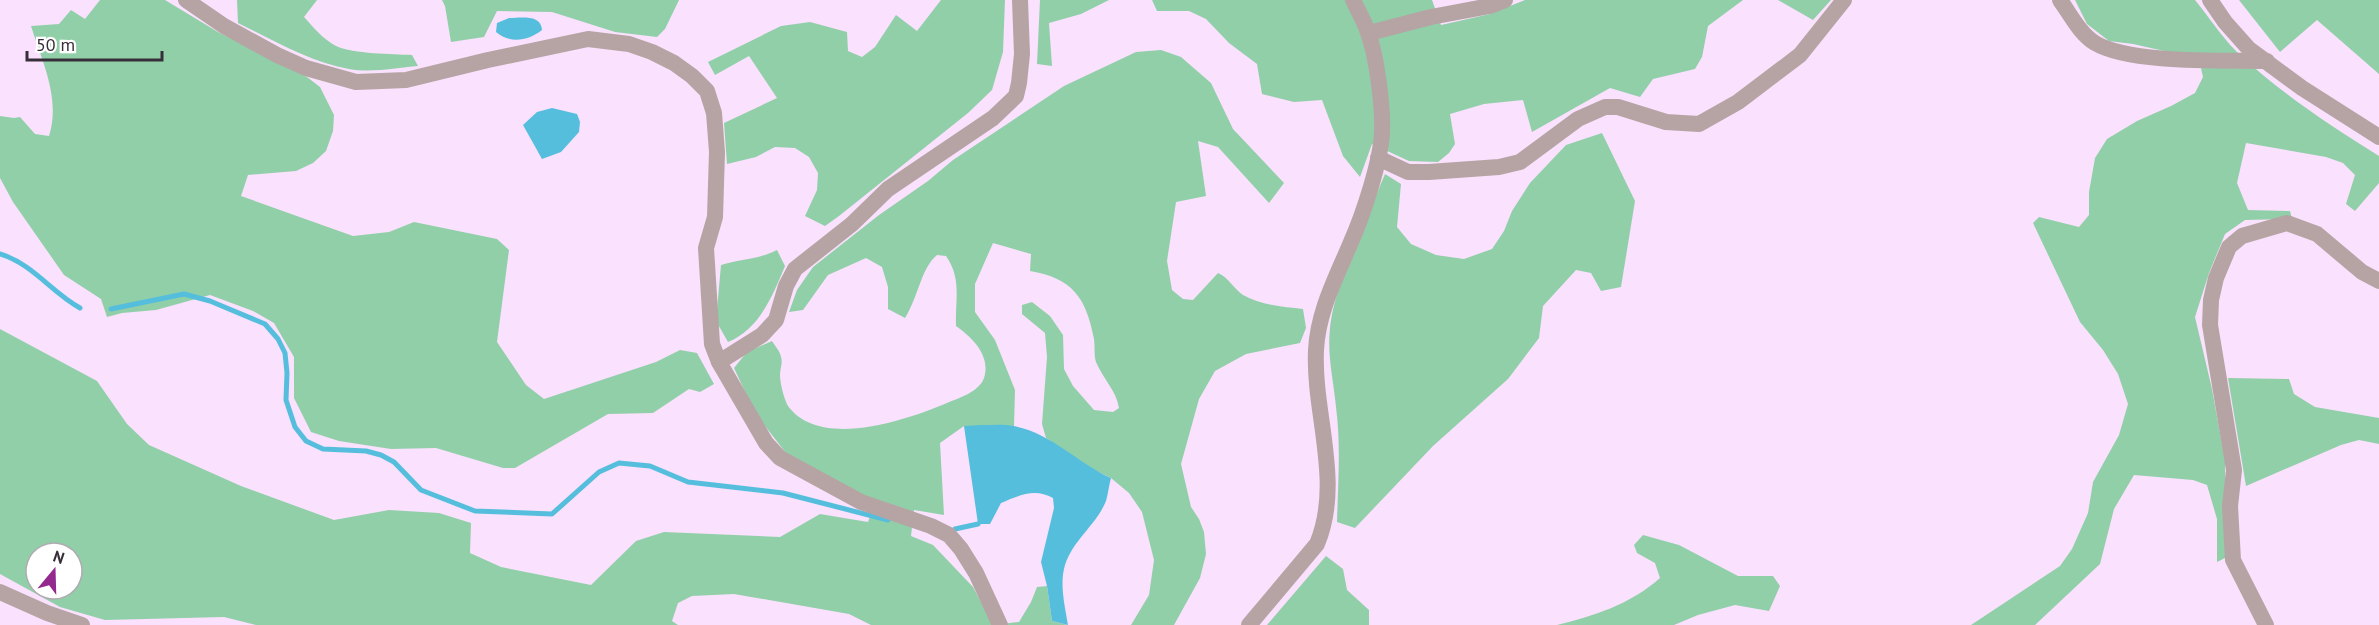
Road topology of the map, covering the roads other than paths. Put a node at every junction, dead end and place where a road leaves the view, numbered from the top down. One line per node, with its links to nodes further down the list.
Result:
1 (186, 0): 13 (street)
2 (1020, 0): 13 (street)
3 (1353, 0): 8 (street)
4 (1505, 0): 8 (street)
5 (1844, 0): 11 (street)
6 (2060, 0): 9 (street)
7 (2210, 0): 9 (street)
8 (1369, 33): 11 (street)
9 (2267, 61): 10 (street)
10 (2379, 137)
11 (1378, 158): 17 (street)
12 (2379, 281): 18 (street)
13 (719, 362): 16 (street)
14 (0, 592): 15 (street)
15 (82, 625)
16 (1000, 625)
17 (1249, 625)
18 (2266, 625)

